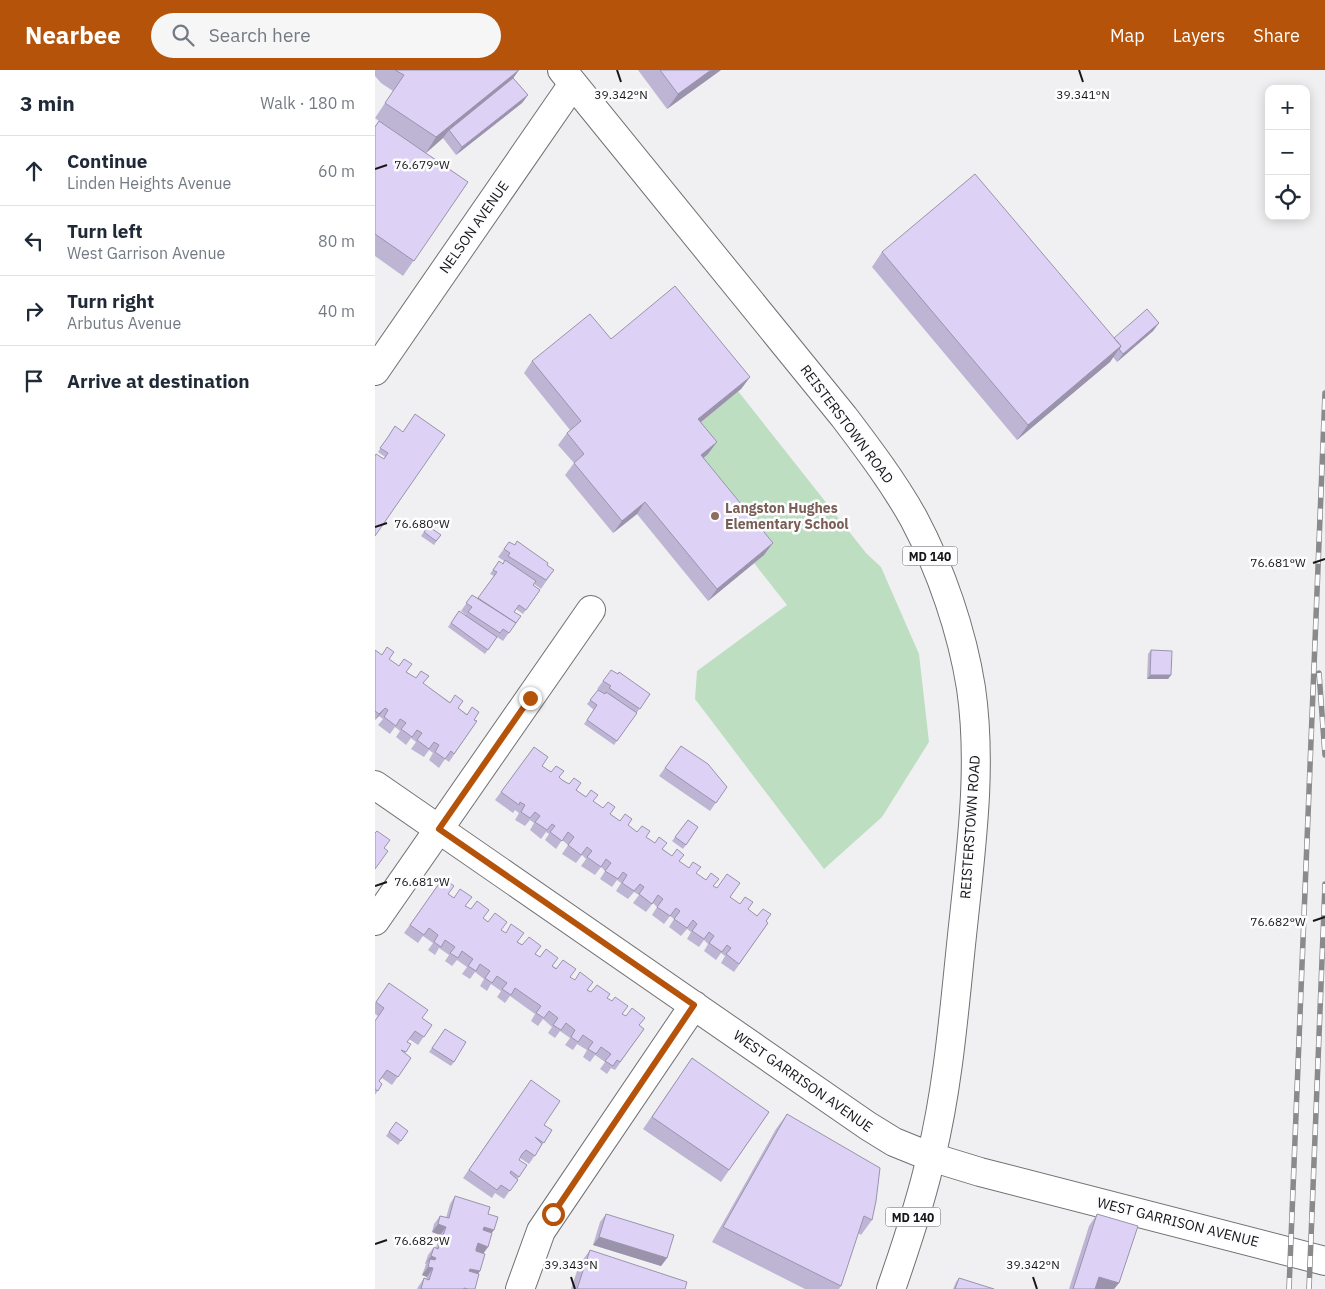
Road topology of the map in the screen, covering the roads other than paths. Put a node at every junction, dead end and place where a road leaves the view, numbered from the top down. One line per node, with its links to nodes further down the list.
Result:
1 (567, 77): 2 (main road, NELSON AVENUE); 8 (main road, REISTERSTOWN ROAD / MD 140)
2 (375, 370)
3 (591, 610): 5 (main road)
4 (375, 785): 5 (main road, WEST GARRISON AVENUE)
5 (439, 829): 6 (main road); 7 (main road, WEST GARRISON AVENUE)
6 (375, 920)
7 (694, 1005): 8 (main road, WEST GARRISON AVENUE); 10 (main road)
8 (931, 1158): 9 (main road, WEST GARRISON AVENUE); 11 (main road, REISTERSTOWN ROAD / MD 140)
9 (1325, 1261)
10 (520, 1289)
11 (891, 1289)

